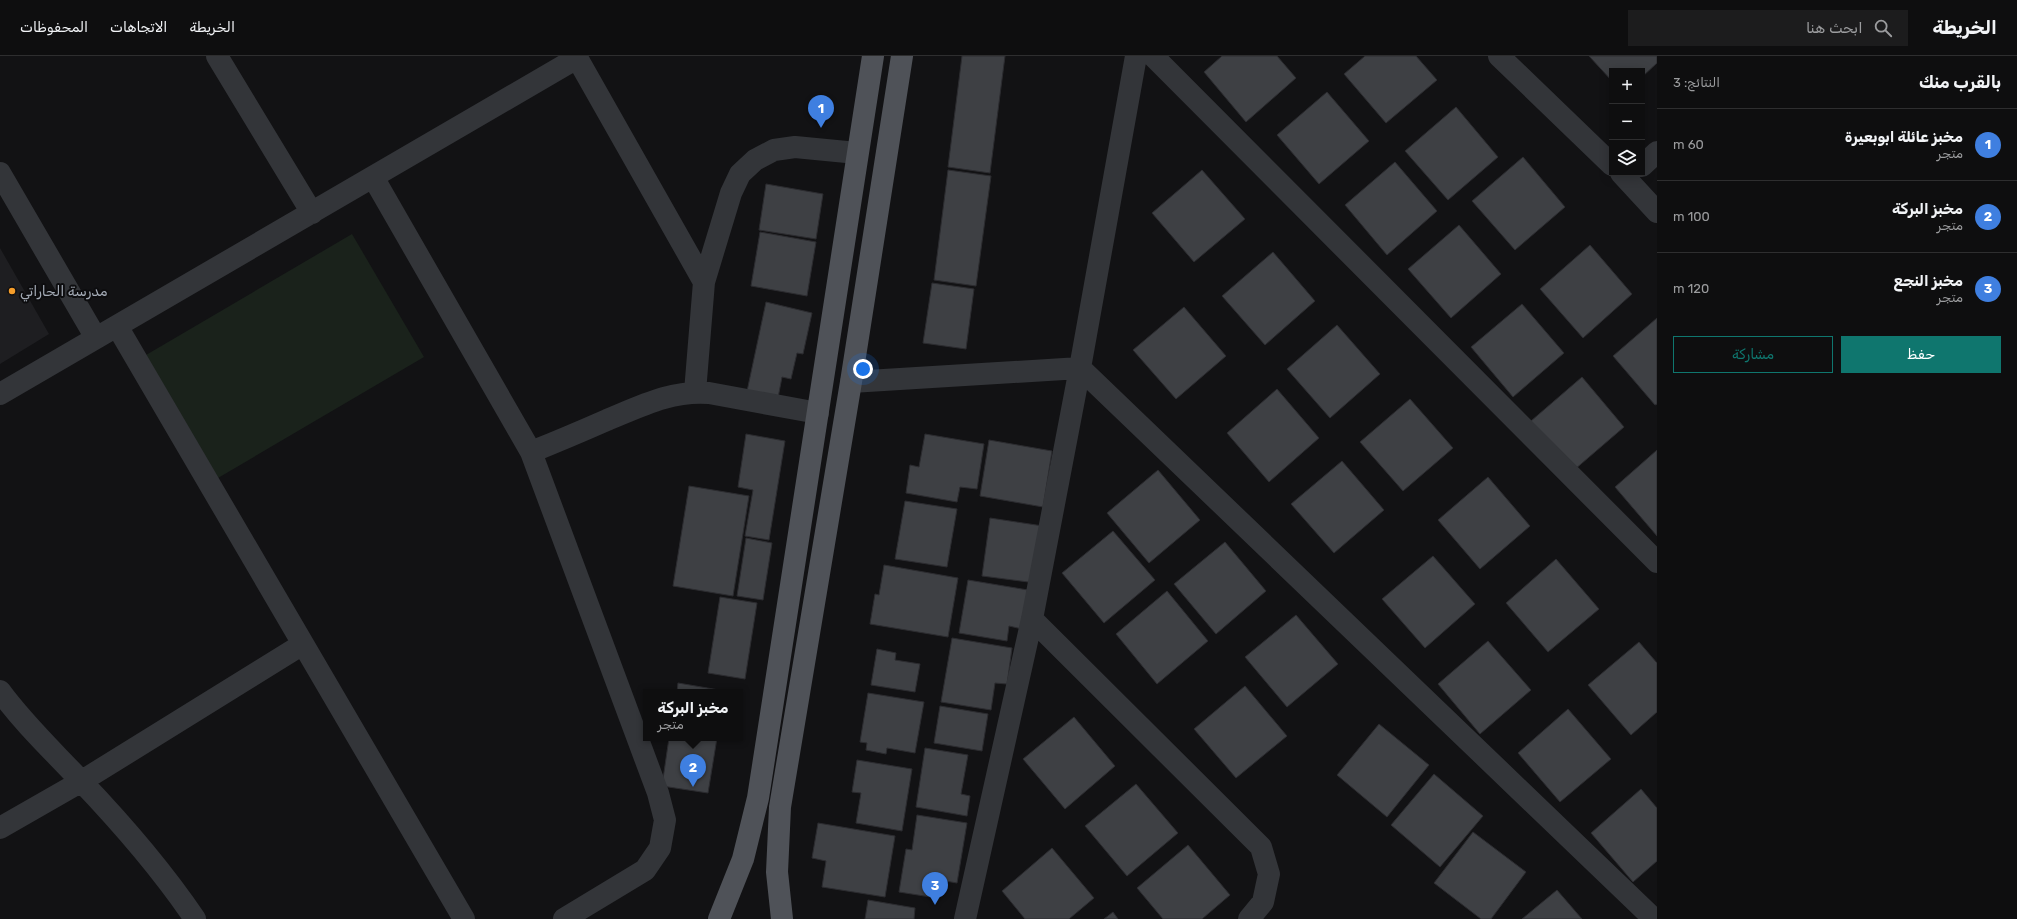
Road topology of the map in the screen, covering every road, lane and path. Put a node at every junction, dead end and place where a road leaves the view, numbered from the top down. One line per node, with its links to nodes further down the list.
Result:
1 (217, 56): 16 (street)
2 (873, 56): 9 (main road)
3 (902, 56): 21 (main road)
4 (1136, 56): 20 (street)
5 (1152, 56): 26 (street)
6 (1499, 56): 10 (street)
7 (576, 57): 14 (street); 17 (street)
8 (1657, 152): 11 (street)
9 (857, 153): 17 (street); 24 (main road)
10 (1609, 161)
11 (1645, 162)
12 (0, 173): 19 (street)
13 (1633, 176): 15 (street)
14 (373, 177): 16 (street); 25 (street)
15 (1657, 212)
16 (312, 213): 18 (street)
17 (704, 282): 22 (street)
18 (117, 326): 19 (street); 28 (street)
19 (96, 338): 23 (street)
20 (1080, 368): 21 (street); 27 (street); 39 (street)
21 (851, 382): 36 (main road)
22 (695, 392): 24 (street); 25 (street)
23 (0, 394)
24 (818, 413): 35 (main road)
25 (531, 452): 34 (street)
26 (1657, 562)
27 (1032, 619): 37 (street); 38 (street)
28 (303, 644): 30 (street); 33 (street)
29 (0, 691): 30 (street)
30 (82, 781): 31 (street); 32 (street)
31 (0, 828)
32 (195, 919)
33 (464, 919)
34 (564, 919)
35 (719, 919)
36 (782, 919)
37 (965, 919)
38 (1248, 919)
39 (1654, 919)

